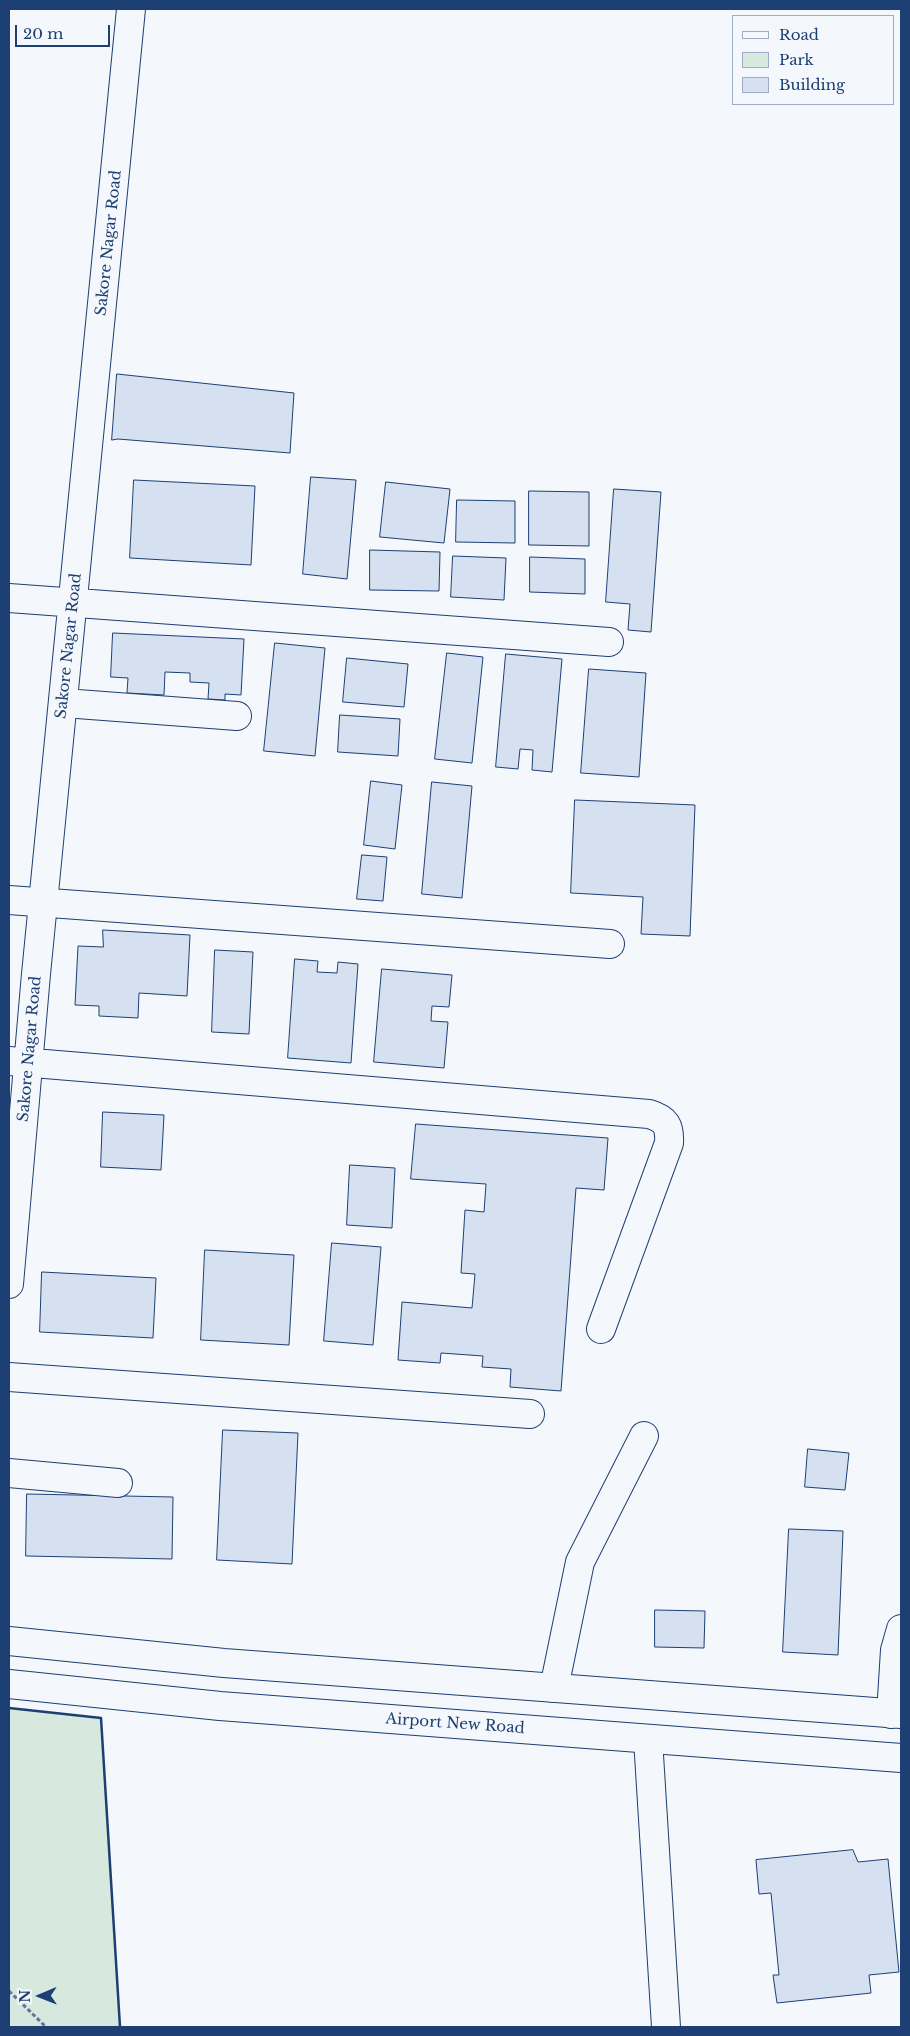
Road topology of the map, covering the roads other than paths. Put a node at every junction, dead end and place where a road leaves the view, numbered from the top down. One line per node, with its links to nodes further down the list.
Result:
1 (131, 9): 3 (street, Sakore Nagar Road)
2 (9, 598): 3 (street)
3 (74, 602): 4 (street); 5 (street, Sakore Nagar Road)
4 (608, 642)
5 (64, 703): 6 (street); 8 (street, Sakore Nagar Road)
6 (238, 716)
7 (9, 900): 8 (street)
8 (44, 902): 9 (street); 10 (street, Sakore Nagar Road)
9 (610, 944)
10 (19, 1061): 11 (street, Sakore Nagar Road); 12 (street)
11 (9, 1284)
12 (601, 1328)
13 (9, 1377): 14 (street)
14 (530, 1414)
15 (644, 1436): 21 (street)
16 (9, 1473): 17 (street)
17 (118, 1483)
18 (901, 1629): 22 (street)
19 (9, 1641): 21 (street)
20 (9, 1684): 23 (street, Airport New Road)
21 (554, 1688): 22 (street)
22 (896, 1714)
23 (648, 1739): 24 (street, Airport New Road); 25 (street)
24 (901, 1758)
25 (666, 2027)

